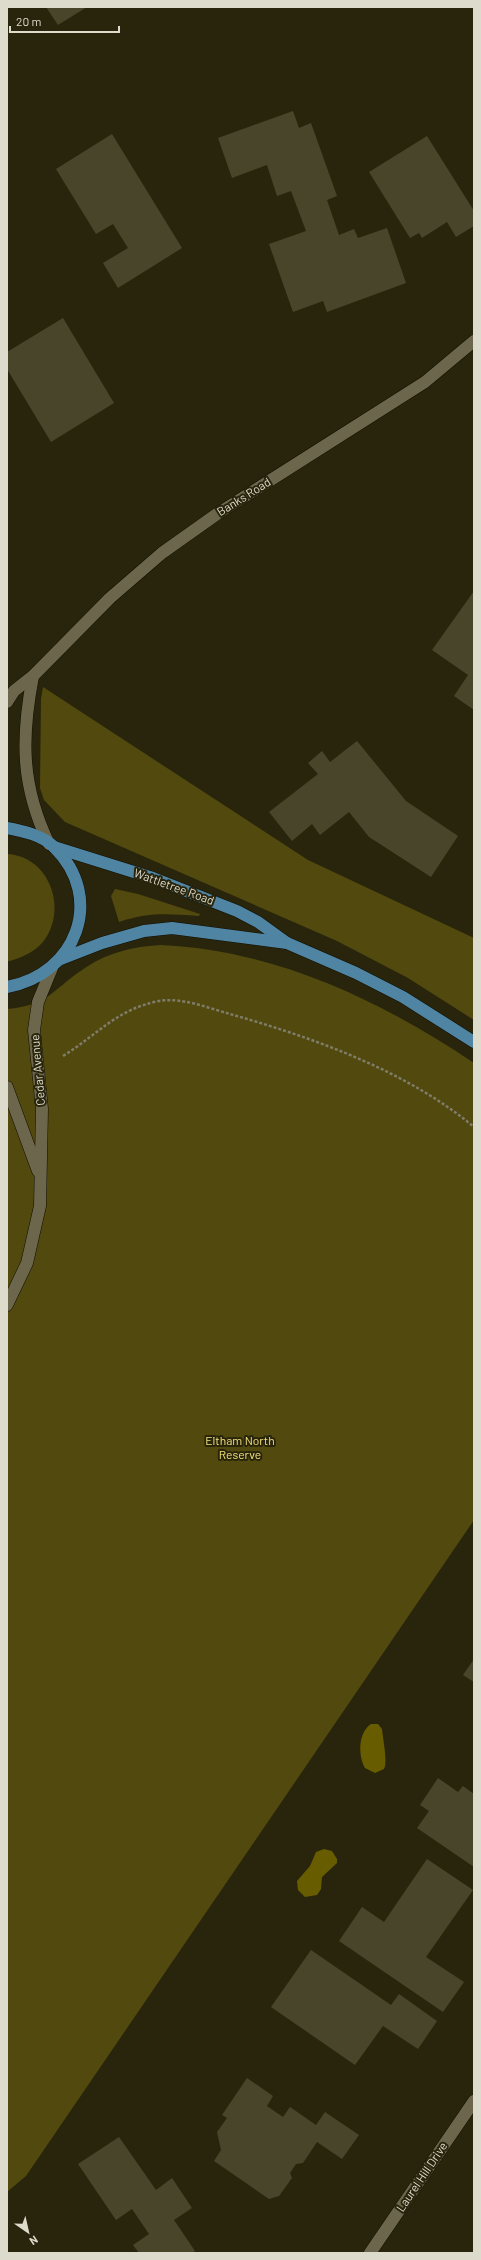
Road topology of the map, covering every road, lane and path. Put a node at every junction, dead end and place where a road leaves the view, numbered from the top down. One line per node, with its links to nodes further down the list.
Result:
1 (474, 341): 2 (street, Banks Road)
2 (33, 676): 3 (street, Banks Road); 5 (street)
3 (7, 702)
4 (7, 828): 5 (main road)
5 (52, 846): 6 (main road, Wattletree Road); 7 (main road)
6 (287, 943): 7 (main road, Wattletree Road); 10 (main road, Wattletree Road)
7 (61, 960): 8 (main road)
8 (52, 968): 9 (main road); 11 (street, Cedar Avenue)
9 (7, 987)
10 (474, 1042)
11 (37, 1069): 13 (path); 14 (street, Cedar Avenue)
12 (7, 1087): 14 (street, Cedar Avenue)
13 (474, 1127)
14 (40, 1174): 15 (street, Cedar Avenue)
15 (7, 1305)
16 (474, 2100): 17 (street, Laurel Hill Drive)
17 (370, 2253)

